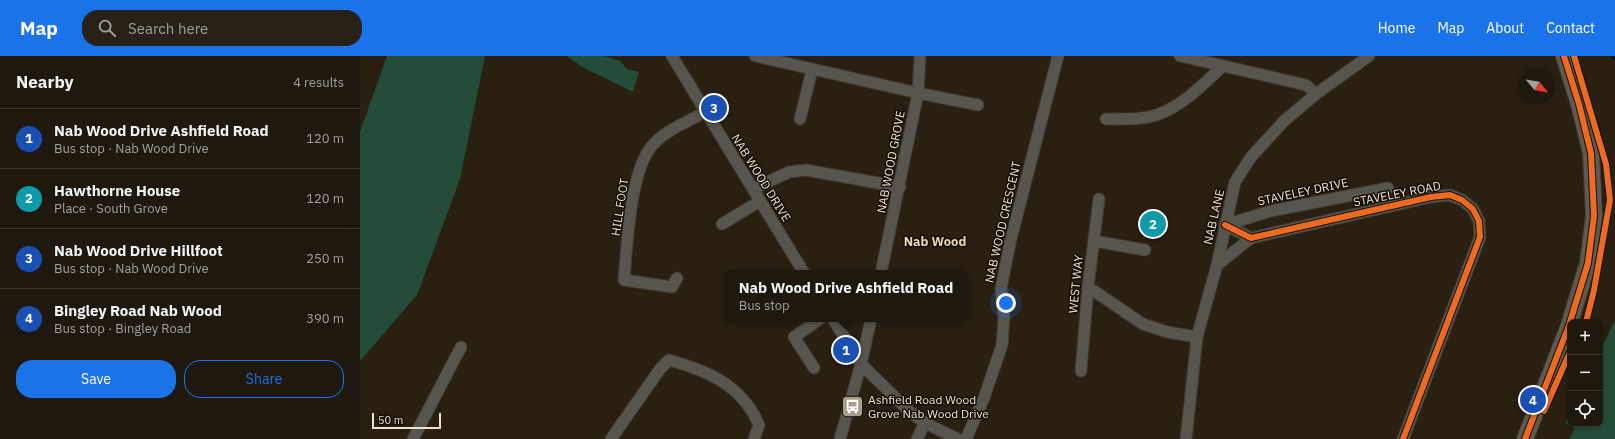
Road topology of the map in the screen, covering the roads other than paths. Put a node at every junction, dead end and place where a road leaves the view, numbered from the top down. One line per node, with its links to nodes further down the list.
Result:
1 (672, 56): 13 (street, NAB WOOD DRIVE)
2 (755, 56): 9 (street)
3 (920, 56): 10 (street, NAB WOOD GROVE)
4 (1058, 56): 48 (street, NAB WOOD CRESCENT)
5 (1180, 56): 8 (street)
6 (1369, 56): 11 (street, NAB LANE)
7 (1564, 56): 31 (highway)
8 (1223, 66): 11 (street); 15 (street)
9 (812, 70): 10 (street); 14 (street)
10 (918, 93): 12 (street); 16 (street, NAB WOOD GROVE)
11 (1316, 94): 22 (street, NAB LANE)
12 (978, 105)
13 (705, 112): 18 (street, NAB WOOD DRIVE); 29 (street, HILL FOOT)
14 (800, 119)
15 (1106, 119)
16 (900, 187): 18 (street); 28 (street, NAB WOOD GROVE)
17 (1388, 188): 22 (street, STAVELEY DRIVE)
18 (753, 189): 20 (street, NAB WOOD DRIVE)
19 (1099, 200): 24 (street, WEST WAY)
20 (760, 201): 21 (street); 27 (street, NAB WOOD DRIVE)
21 (722, 224)
22 (1225, 225): 23 (street); 26 (street, NAB LANE)
23 (1251, 238): 26 (street, STAVELEY ROAD); 50 (street, STAVELEY ROAD)
24 (1094, 241): 25 (street); 30 (street, WEST WAY)
25 (1145, 250)
26 (1217, 265): 36 (street, NAB LANE)
27 (801, 270)
28 (882, 270)
29 (677, 278)
30 (1088, 287): 36 (street); 40 (street, WEST WAY)
31 (1571, 319)
32 (816, 322): 39 (street)
33 (835, 322): 38 (street)
34 (870, 322): 38 (street)
35 (1567, 330): 51 (highway)
36 (1197, 337): 49 (street, NAB LANE)
37 (461, 347): 42 (street)
38 (861, 364): 41 (street); 45 (street)
39 (814, 368)
40 (1081, 371)
41 (925, 423): 46 (street); 47 (street)
42 (413, 439)
43 (611, 439): 44 (street)
44 (754, 439)
45 (840, 439)
46 (917, 439)
47 (958, 439)
48 (966, 439)
49 (1186, 439)
50 (1403, 439)
51 (1525, 439)

